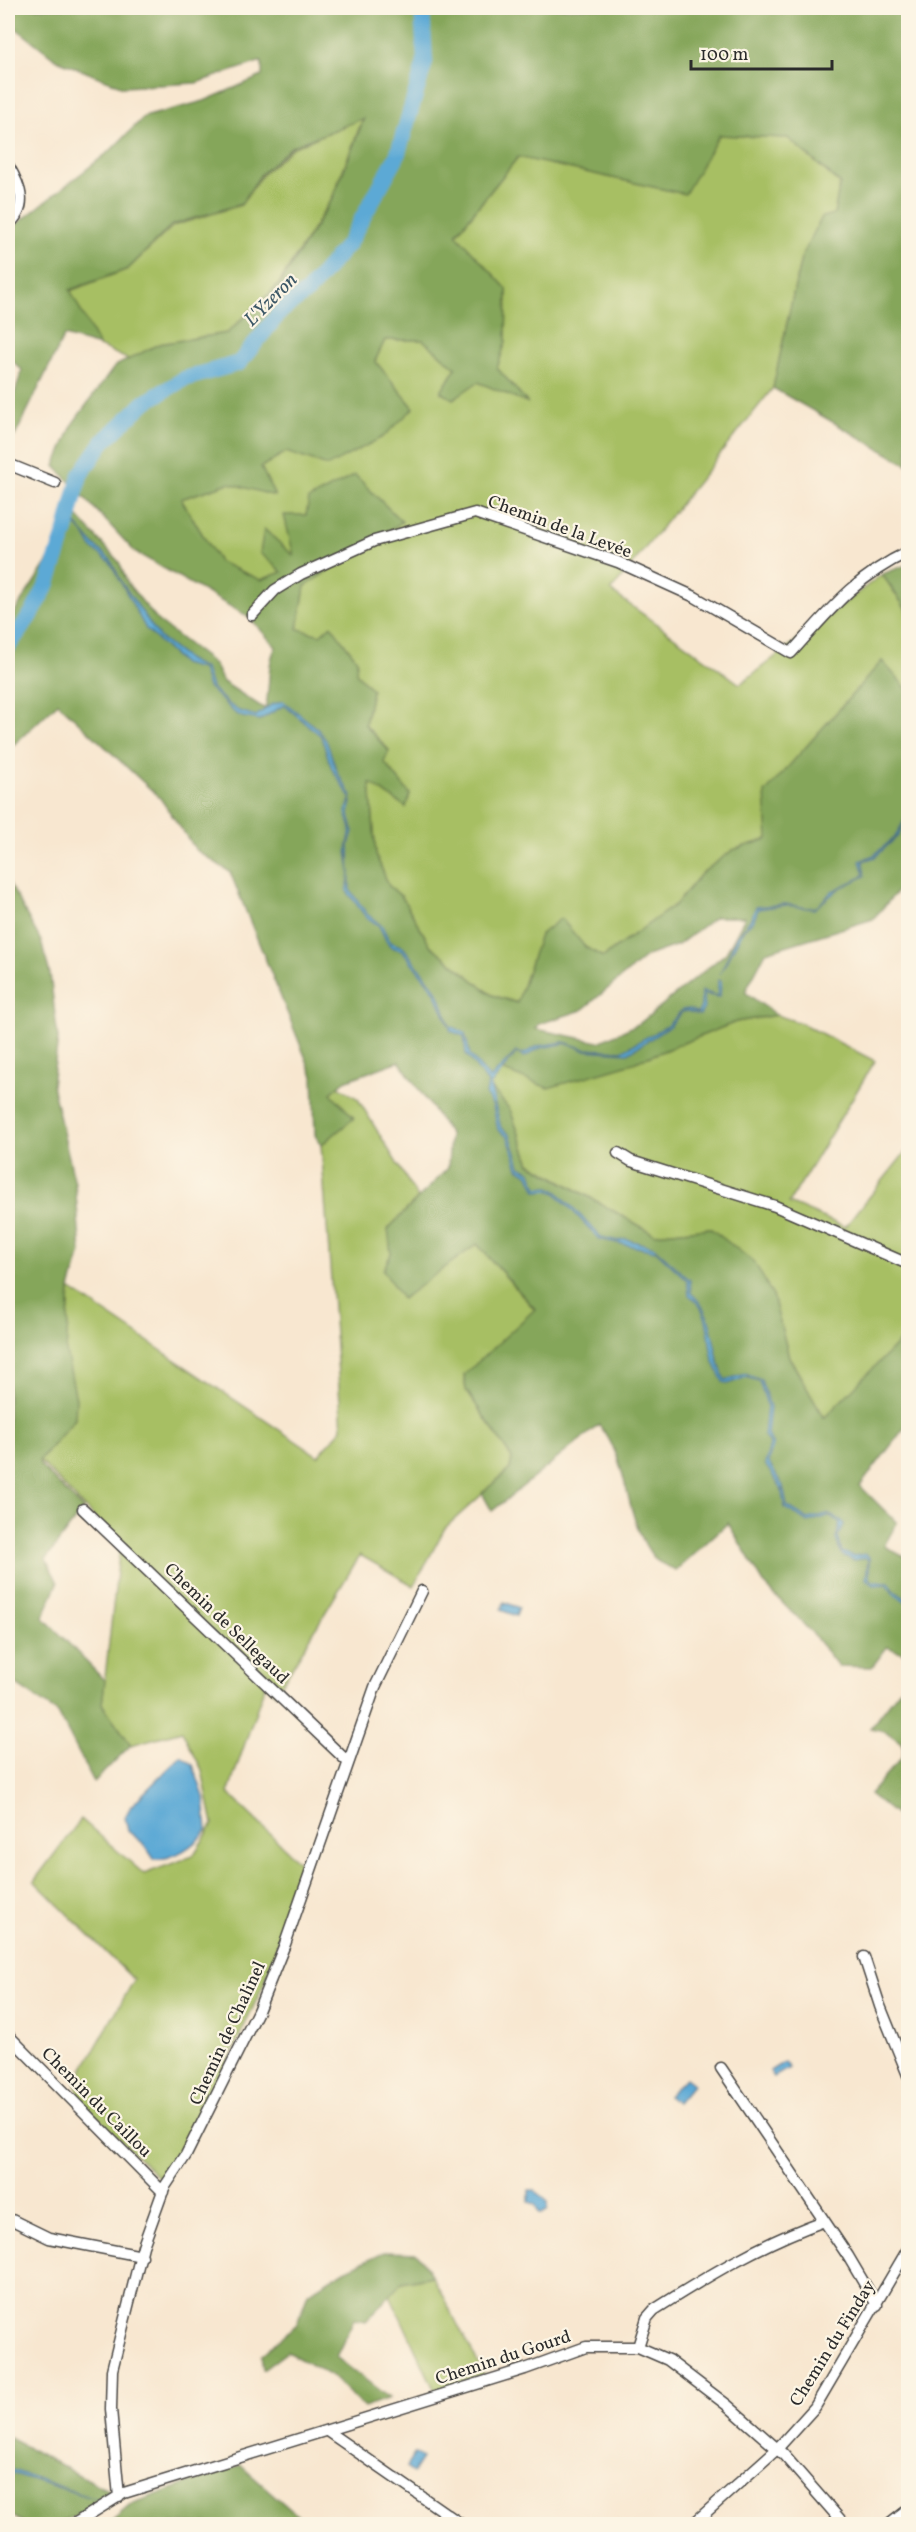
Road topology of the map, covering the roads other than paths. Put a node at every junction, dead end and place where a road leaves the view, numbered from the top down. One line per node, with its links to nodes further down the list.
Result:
1 (8, 165): 2 (street)
2 (8, 225)
3 (8, 464): 4 (street)
4 (56, 483)
5 (909, 552): 6 (street, Chemin de la Levée)
6 (252, 615)
7 (618, 1153): 8 (street)
8 (909, 1264)
9 (83, 1509): 11 (street, Chemin de Sellegaud)
10 (422, 1591): 11 (street, Chemin de Chalinel)
11 (348, 1762): 16 (street, Chemin de Chalinel)
12 (864, 1958): 15 (street)
13 (8, 2036): 16 (street, Chemin du Caillou)
14 (721, 2068): 18 (street)
15 (909, 2075)
16 (162, 2192): 20 (street, Chemin de Chalinel)
17 (8, 2218): 20 (street)
18 (824, 2221): 21 (street); 22 (street)
19 (909, 2249): 21 (street, Chemin du Finday)
20 (142, 2256): 25 (street, Chemin de Chalinel)
21 (877, 2305): 24 (street, Chemin du Finday)
22 (638, 2347): 23 (street, Chemin du Gourd); 24 (street, Chemin du Gourd)
23 (327, 2431): 25 (street, Chemin du Gourd); 28 (street)
24 (777, 2449): 29 (street, Chemin du Finday); 30 (street, Chemin du Gourd)
25 (115, 2499): 27 (street, Chemin du Gourd)
26 (909, 2510): 31 (street)
27 (74, 2524)
28 (461, 2524)
29 (693, 2524)
30 (844, 2524)
31 (890, 2524)

